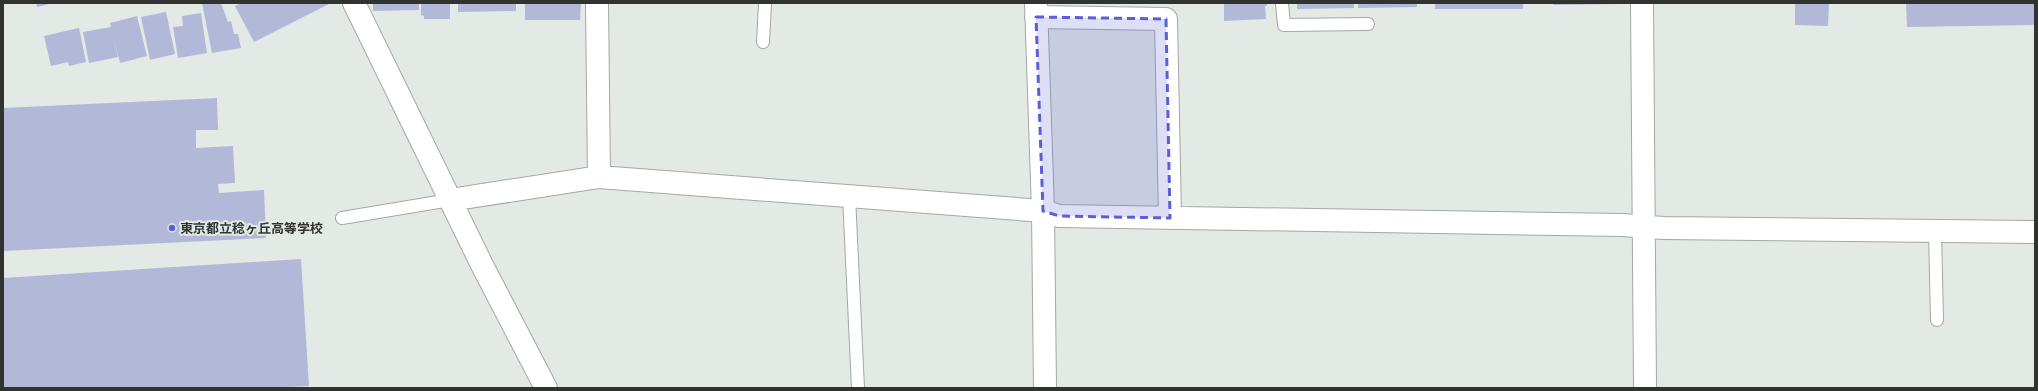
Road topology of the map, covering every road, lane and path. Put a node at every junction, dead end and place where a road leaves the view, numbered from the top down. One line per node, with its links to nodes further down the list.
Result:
1 (354, 3): 11 (street)
2 (597, 3): 9 (street)
3 (765, 3): 8 (lane)
4 (1282, 3): 7 (lane)
5 (1642, 3): 15 (street)
6 (1036, 10): 12 (street); 14 (street)
7 (1368, 24)
8 (763, 42)
9 (599, 177): 10 (street); 11 (street)
10 (849, 196): 12 (street); 20 (lane)
11 (450, 200): 13 (lane); 19 (street)
12 (1043, 211): 14 (street); 21 (street)
13 (342, 218)
14 (1170, 218): 15 (street)
15 (1644, 226): 16 (street); 22 (street)
16 (1935, 232): 17 (street); 18 (lane)
17 (2035, 232)
18 (1937, 320)
19 (546, 388)
20 (858, 388)
21 (1045, 388)
22 (1645, 388)

